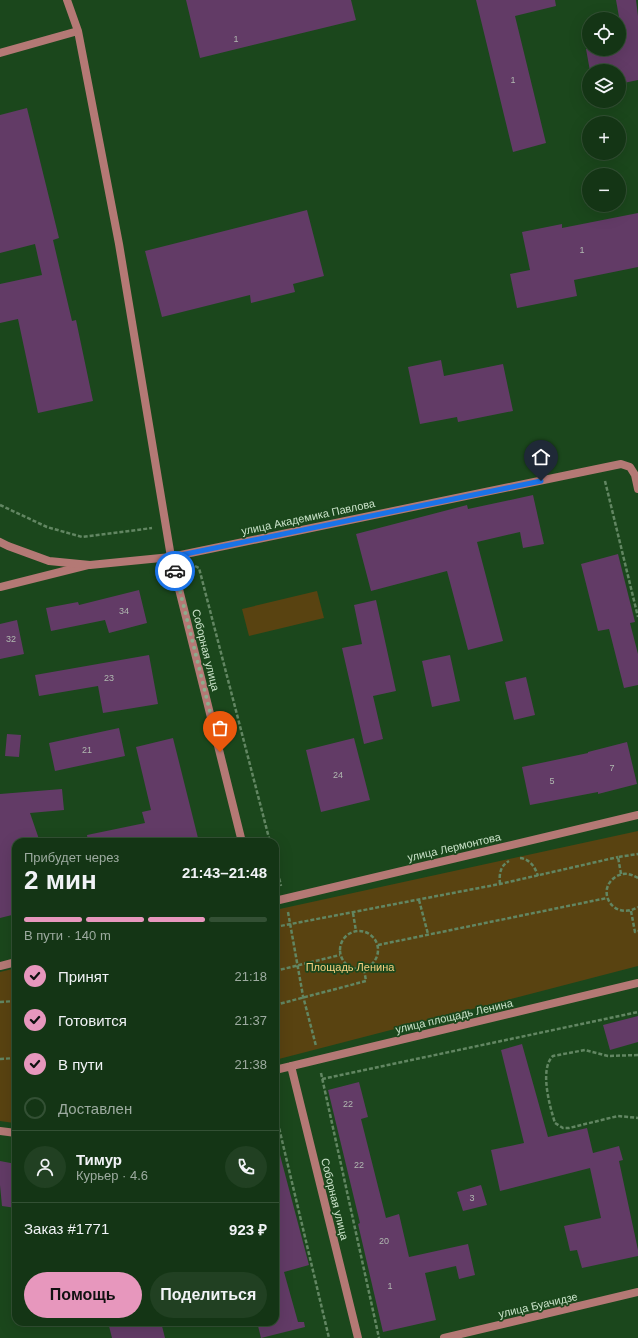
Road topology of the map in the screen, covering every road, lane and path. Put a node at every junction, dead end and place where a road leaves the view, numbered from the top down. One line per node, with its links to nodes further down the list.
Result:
1 (67, 0): 2 (street, Соборная улица)
2 (78, 31): 3 (street); 8 (street, Соборная улица)
3 (0, 54)
4 (602, 468): 5 (street, улица Академика Павлова); 10 (street, улица Академика Павлова); 14 (path)
5 (636, 474): 6 (street)
6 (638, 490)
7 (0, 505): 8 (path)
8 (166, 526): 11 (street, Соборная улица)
9 (0, 542): 12 (street, улица Академика Павлова)
10 (191, 553): 11 (street, улица Академика Павлова); 17 (path)
11 (171, 557): 12 (street, улица Академика Павлова); 16 (street, Соборная улица)
12 (90, 565): 13 (street)
13 (0, 587)
14 (638, 617)
15 (638, 815): 25 (street, улица Лермонтова)
16 (241, 838)
17 (269, 838)
18 (638, 854): 19 (path)
19 (618, 857): 20 (path); 21 (path)
20 (621, 874): 22 (path); 24 (path)
21 (538, 876): 23 (path); 23 (path)
22 (638, 878)
23 (500, 884): 26 (path)
24 (607, 898): 28 (path); 35 (path)
25 (279, 900)
26 (419, 900): 30 (path); 35 (path)
27 (638, 907): 28 (path)
28 (631, 911): 34 (path)
29 (288, 912): 31 (path)
30 (353, 912): 31 (path); 33 (path)
31 (290, 924): 32 (path); 39 (path)
32 (279, 926)
33 (356, 931): 36 (path); 37 (path)
34 (638, 931)
35 (428, 935): 36 (path)
36 (378, 945): 41 (path)
37 (340, 955): 39 (path); 41 (path)
38 (12, 963): 40 (street)
39 (297, 965): 42 (path); 44 (path)
40 (0, 966)
41 (364, 969): 44 (path)
42 (279, 970)
43 (638, 983): 52 (street, улица площадь Ленина)
44 (303, 996): 47 (path); 52 (path)
45 (12, 1001): 46 (path)
46 (0, 1002)
47 (279, 1004)
48 (638, 1012): 55 (path)
49 (638, 1055): 56 (path)
50 (12, 1058): 51 (path)
51 (0, 1059)
52 (319, 1059): 53 (street, улица площадь Ленина); 55 (path)
53 (291, 1066): 54 (street, улица площадь Ленина); 62 (street, Соборная улица)
54 (279, 1069)
55 (322, 1079): 63 (path)
56 (638, 1118)
57 (279, 1128): 61 (path)
58 (0, 1131): 59 (street)
59 (12, 1133)
60 (638, 1292): 64 (street, улица Буачидзе)
61 (329, 1338)
62 (358, 1338)
63 (379, 1338)
64 (444, 1338)

